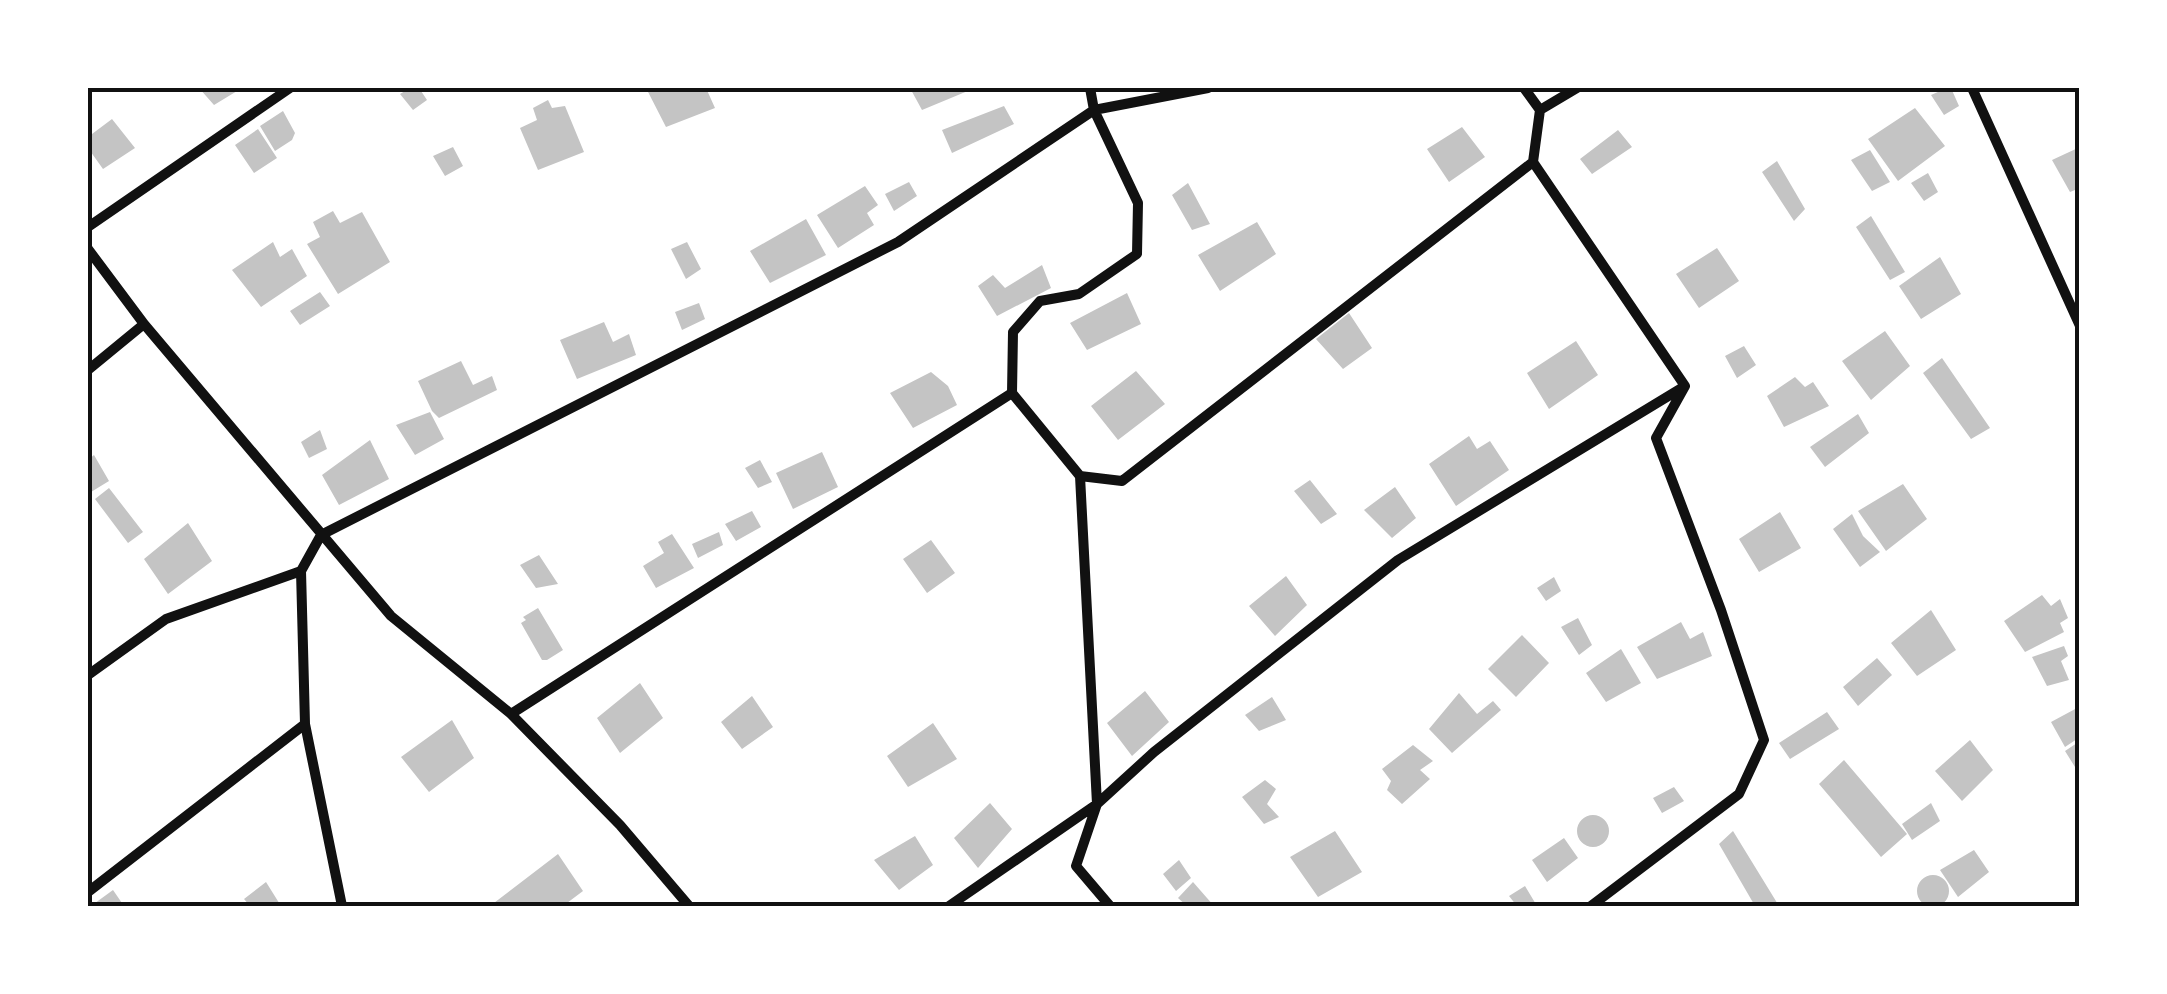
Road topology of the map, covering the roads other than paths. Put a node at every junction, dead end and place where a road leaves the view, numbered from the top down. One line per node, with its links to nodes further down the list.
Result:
1 (290, 88): 10 (street)
2 (1090, 88): 7 (street)
3 (1208, 88): 7 (street)
4 (1524, 88): 8 (street)
5 (1576, 88): 8 (street)
6 (1972, 88): 13 (street)
7 (1094, 110): 16 (street); 18 (street)
8 (1540, 110): 9 (street)
9 (1533, 162): 15 (street); 17 (street)
10 (88, 227)
11 (88, 249): 12 (street)
12 (144, 324): 14 (street); 18 (street)
13 (2080, 326)
14 (88, 370)
15 (1685, 386): 23 (street); 29 (street)
16 (1012, 393): 17 (street); 21 (street)
17 (1080, 476): 23 (street)
18 (322, 535): 19 (street); 21 (street)
19 (301, 571): 20 (street); 22 (street)
20 (88, 675)
21 (511, 714): 26 (street)
22 (305, 724): 24 (street); 25 (street)
23 (1097, 804): 27 (street); 28 (street)
24 (88, 892)
25 (342, 906)
26 (689, 906)
27 (949, 906)
28 (1110, 906)
29 (1591, 906)

